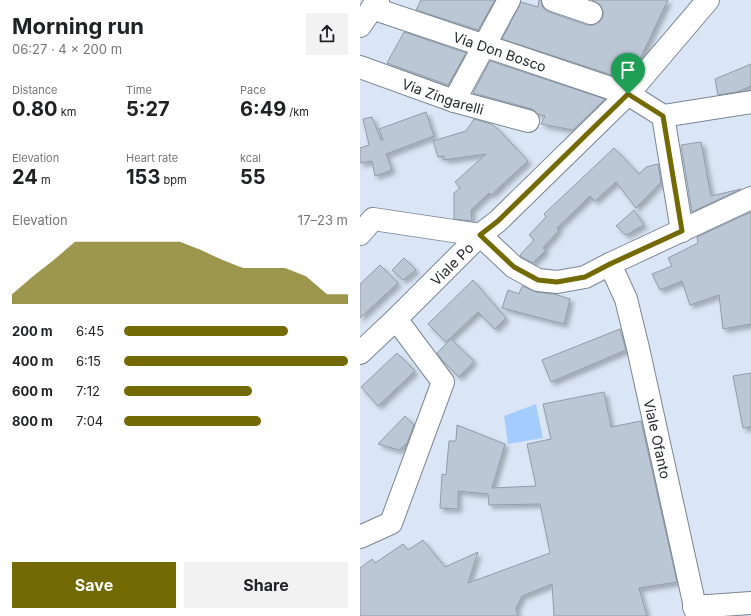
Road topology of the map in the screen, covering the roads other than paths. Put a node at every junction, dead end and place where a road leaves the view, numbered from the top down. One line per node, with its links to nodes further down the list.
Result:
1 (509, 0): 7 (street)
2 (553, 0): 5 (street)
3 (708, 0): 9 (street, Viale Po)
4 (375, 4): 6 (street); 7 (street, Via Don Bosco)
5 (591, 13)
6 (360, 26)
7 (485, 45): 9 (street, Via Don Bosco); 10 (street)
8 (360, 68): 10 (street, Via Zingarelli)
9 (628, 94): 12 (street, Via Don Bosco); 17 (street, Viale Po)
10 (454, 101): 13 (street, Via Zingarelli)
11 (751, 102): 12 (street)
12 (663, 116): 15 (street)
13 (528, 121)
14 (751, 198): 15 (street)
15 (682, 231): 18 (street)
16 (360, 234): 17 (street)
17 (480, 235): 18 (street); 19 (street, Viale Po)
18 (610, 264): 23 (street, Viale Ofanto)
19 (396, 319): 20 (street, Viale Po); 21 (street)
20 (360, 353)
21 (360, 538)
22 (751, 603): 23 (street)
23 (696, 612)

